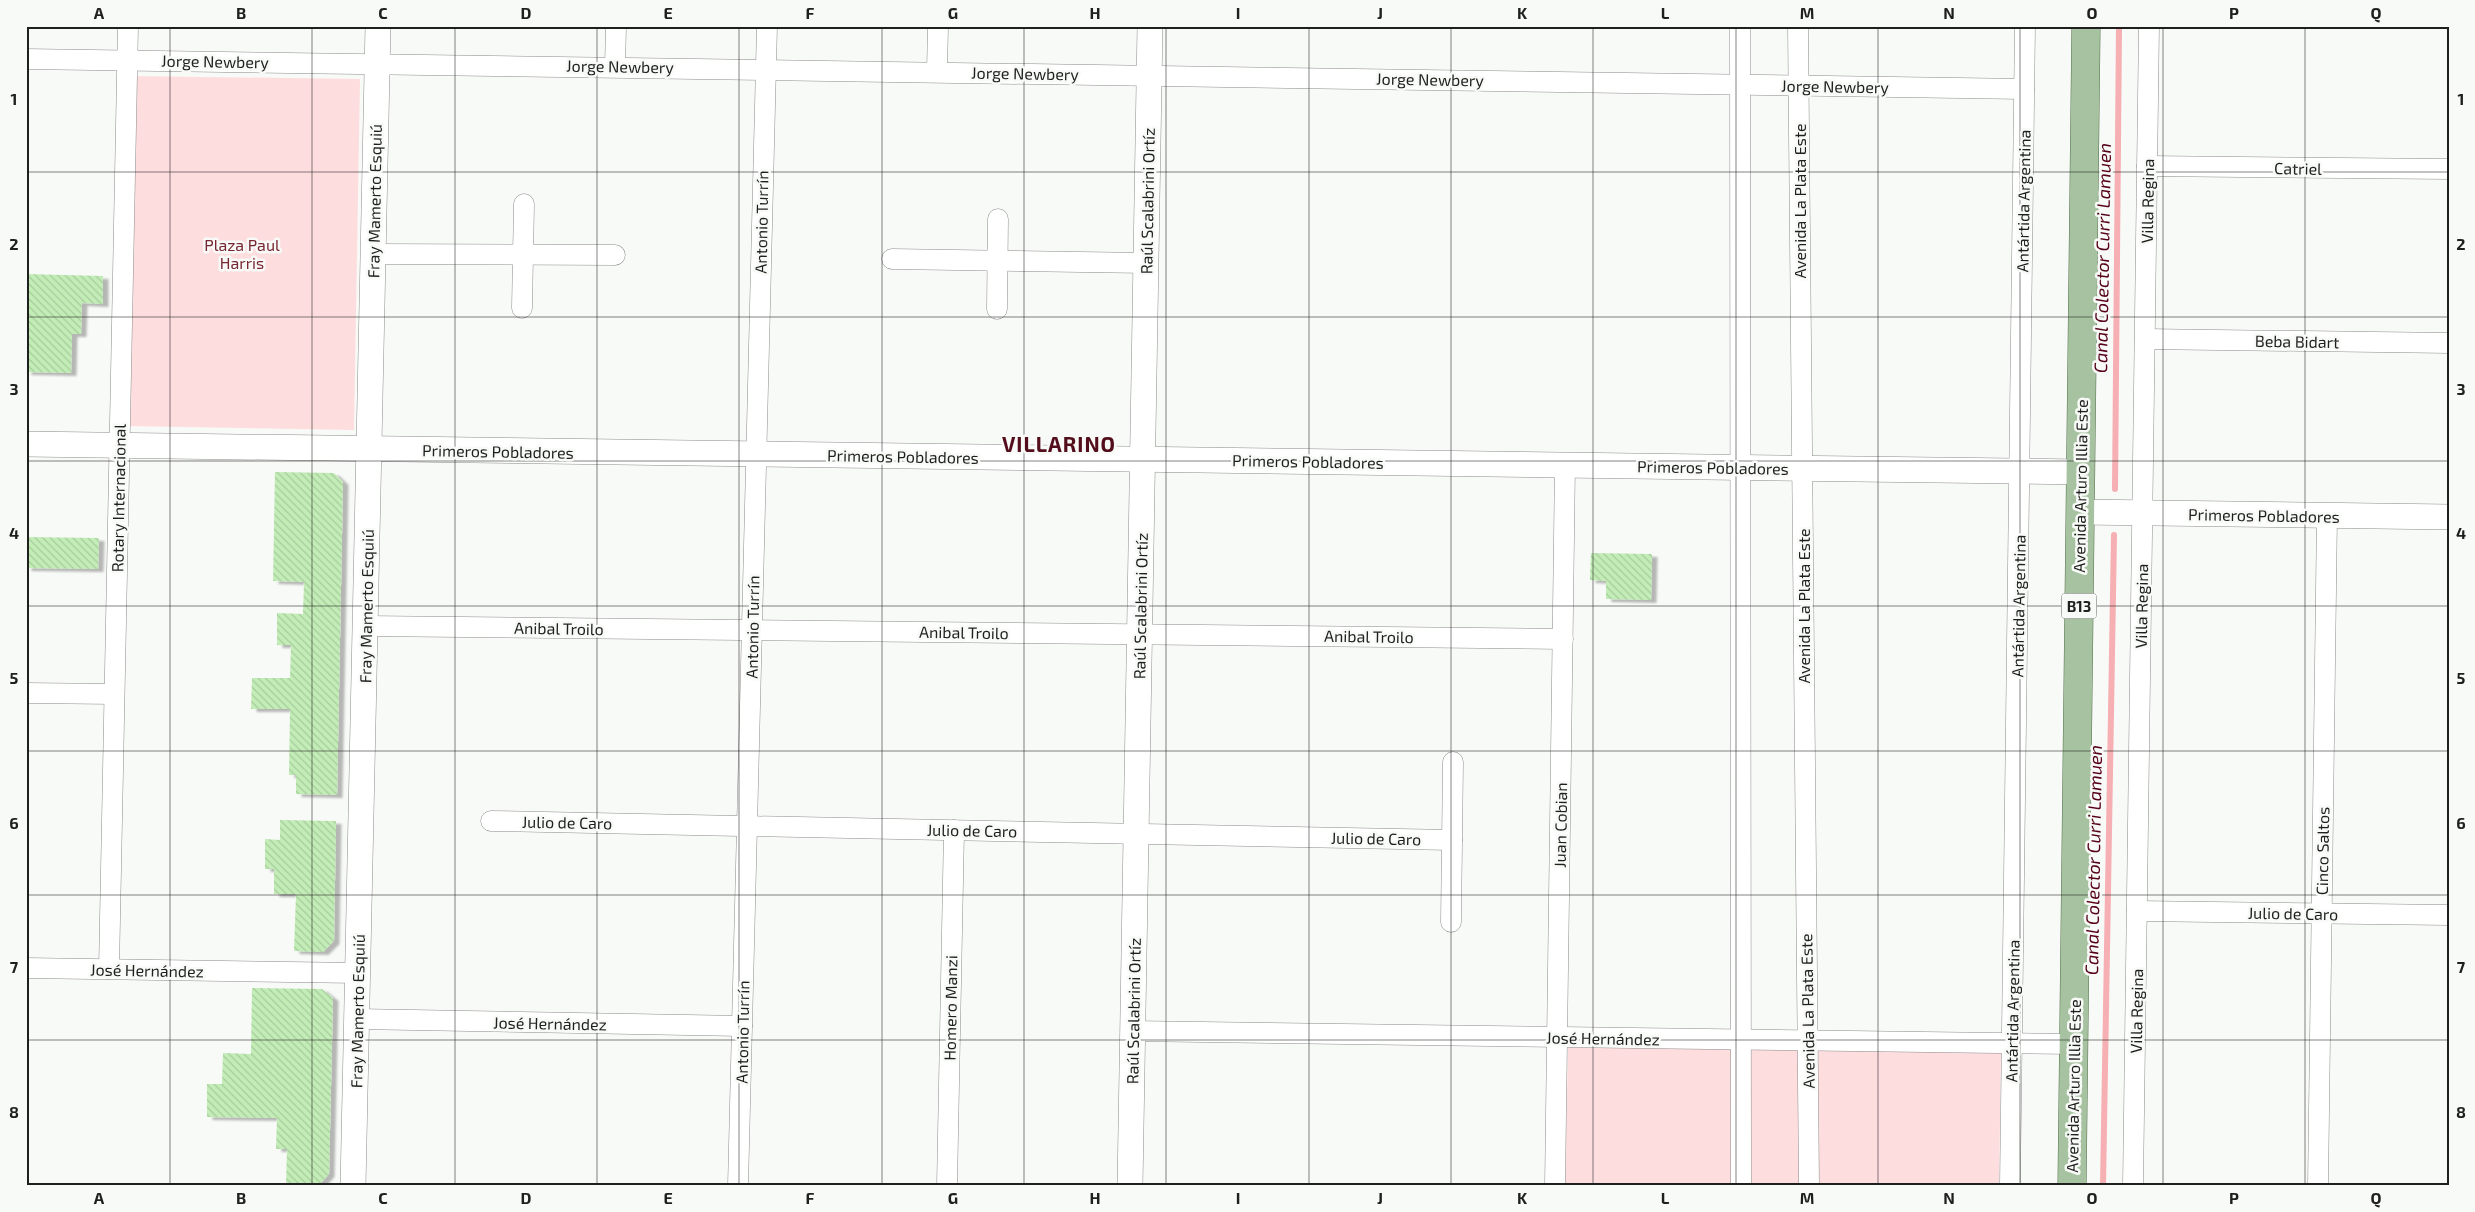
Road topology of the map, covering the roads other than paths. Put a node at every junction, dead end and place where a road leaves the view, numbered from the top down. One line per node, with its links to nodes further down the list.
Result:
1 (128, 26): 13 (street, Rotary Internacional)
2 (378, 26): 14 (street, Fray Mamerto Esquiú)
3 (616, 26): 15 (street)
4 (767, 26): 16 (street, Antonio Turrín)
5 (938, 26): 17 (street)
6 (1150, 26): 18 (street, Raúl Scalabrini Ortíz)
7 (1740, 26): 19 (street)
8 (1798, 26): 20 (street, Avenida La Plata Este)
9 (2025, 26): 21 (street, Antártida Argentina)
10 (2086, 26): 45 (main road, Avenida Arturo Illia Este / B13)
11 (2149, 26): 22 (street, Villa Regina)
12 (26, 59): 13 (street, Jorge Newbery)
13 (127, 60): 14 (street, Jorge Newbery); 37 (street, Rotary Internacional)
14 (377, 62): 15 (street, Jorge Newbery); 26 (street, Fray Mamerto Esquiú)
15 (615, 66): 16 (street, Jorge Newbery)
16 (764, 69): 17 (street, Jorge Newbery); 39 (street, Antonio Turrín)
17 (937, 71): 18 (street, Jorge Newbery)
18 (1149, 75): 19 (street, Jorge Newbery); 31 (street, Raúl Scalabrini Ortíz)
19 (1740, 84): 20 (street, Jorge Newbery); 42 (street)
20 (1798, 85): 21 (street, Jorge Newbery); 43 (street, Avenida La Plata Este)
21 (2024, 89): 44 (street, Antártida Argentina)
22 (2147, 166): 23 (street, Catriel); 34 (street, Villa Regina)
23 (2449, 169)
24 (524, 204): 27 (street)
25 (998, 218): 30 (street)
26 (373, 254): 27 (street); 38 (street, Fray Mamerto Esquiú)
27 (524, 255): 28 (street); 32 (street)
28 (615, 255)
29 (892, 259): 30 (street)
30 (998, 261): 31 (street); 33 (street)
31 (1146, 263): 40 (street, Raúl Scalabrini Ortíz)
32 (522, 308)
33 (997, 309)
34 (2145, 339): 35 (street, Beba Bidart); 47 (street, Villa Regina)
35 (2449, 343)
36 (26, 444): 37 (street, Primeros Pobladores)
37 (119, 446): 38 (street, Primeros Pobladores); 55 (street, Rotary Internacional)
38 (369, 449): 39 (street, Primeros Pobladores); 50 (street, Fray Mamerto Esquiú)
39 (756, 454): 40 (street, Primeros Pobladores); 51 (street, Antonio Turrín)
40 (1142, 459): 41 (street, Primeros Pobladores); 52 (street, Raúl Scalabrini Ortíz)
41 (1565, 465): 42 (street, Primeros Pobladores); 53 (street, Juan Cobian)
42 (1740, 467): 43 (street, Primeros Pobladores); 73 (street)
43 (1802, 468): 44 (street, Primeros Pobladores); 74 (street, Avenida La Plata Este)
44 (2019, 471): 45 (street, Primeros Pobladores); 75 (street, Antártida Argentina)
45 (2080, 472): 46 (main road, Avenida Arturo Illia Este / B13)
46 (2080, 512): 47 (street, Primeros Pobladores); 76 (main road, Avenida Arturo Illia Este / B13)
47 (2143, 513): 48 (street, Primeros Pobladores); 62 (street, Villa Regina)
48 (2327, 515): 49 (street, Primeros Pobladores); 63 (street, Cinco Saltos)
49 (2449, 517)
50 (365, 626): 51 (street, Anibal Troilo); 68 (street, Fray Mamerto Esquiú)
51 (752, 630): 52 (street, Anibal Troilo); 58 (street, Antonio Turrín)
52 (1139, 634): 53 (street, Anibal Troilo); 60 (street, Raúl Scalabrini Ortíz)
53 (1563, 639): 72 (street, Juan Cobian)
54 (26, 693): 55 (street)
55 (114, 694): 67 (street, Rotary Internacional)
56 (1453, 762): 61 (street)
57 (491, 821): 58 (street, Julio de Caro)
58 (747, 826): 59 (street, Julio de Caro); 70 (street, Antonio Turrín)
59 (954, 830): 60 (street, Julio de Caro); 79 (street, Homero Manzi)
60 (1136, 834): 61 (street, Julio de Caro); 71 (street, Raúl Scalabrini Ortíz)
61 (1452, 840): 65 (street)
62 (2137, 911): 63 (street, Julio de Caro); 86 (street, Villa Regina)
63 (2321, 914): 64 (street, Julio de Caro); 87 (street, Cinco Saltos)
64 (2449, 916)
65 (1452, 922)
66 (26, 968): 67 (street, José Hernández)
67 (109, 969): 68 (street, José Hernández)
68 (358, 973): 69 (street, Fray Mamerto Esquiú)
69 (357, 1019): 70 (street, José Hernández); 77 (street, Fray Mamerto Esquiú)
70 (742, 1026): 78 (street, Antonio Turrín)
71 (1132, 1031): 72 (street, José Hernández); 80 (street, Raúl Scalabrini Ortíz)
72 (1557, 1037): 73 (street, José Hernández); 81 (street, Juan Cobian)
73 (1741, 1040): 74 (street, José Hernández); 82 (street)
74 (1807, 1040): 75 (street, José Hernández); 83 (street, Avenida La Plata Este)
75 (2012, 1043): 76 (street, José Hernández); 84 (street, Antártida Argentina)
76 (2074, 1044): 85 (main road, Avenida Arturo Illia Este / B13)
77 (353, 1186)
78 (738, 1186)
79 (947, 1186)
80 (1130, 1186)
81 (1555, 1186)
82 (1741, 1186)
83 (1809, 1186)
84 (2010, 1186)
85 (2072, 1186)
86 (2133, 1186)
87 (2318, 1186)

